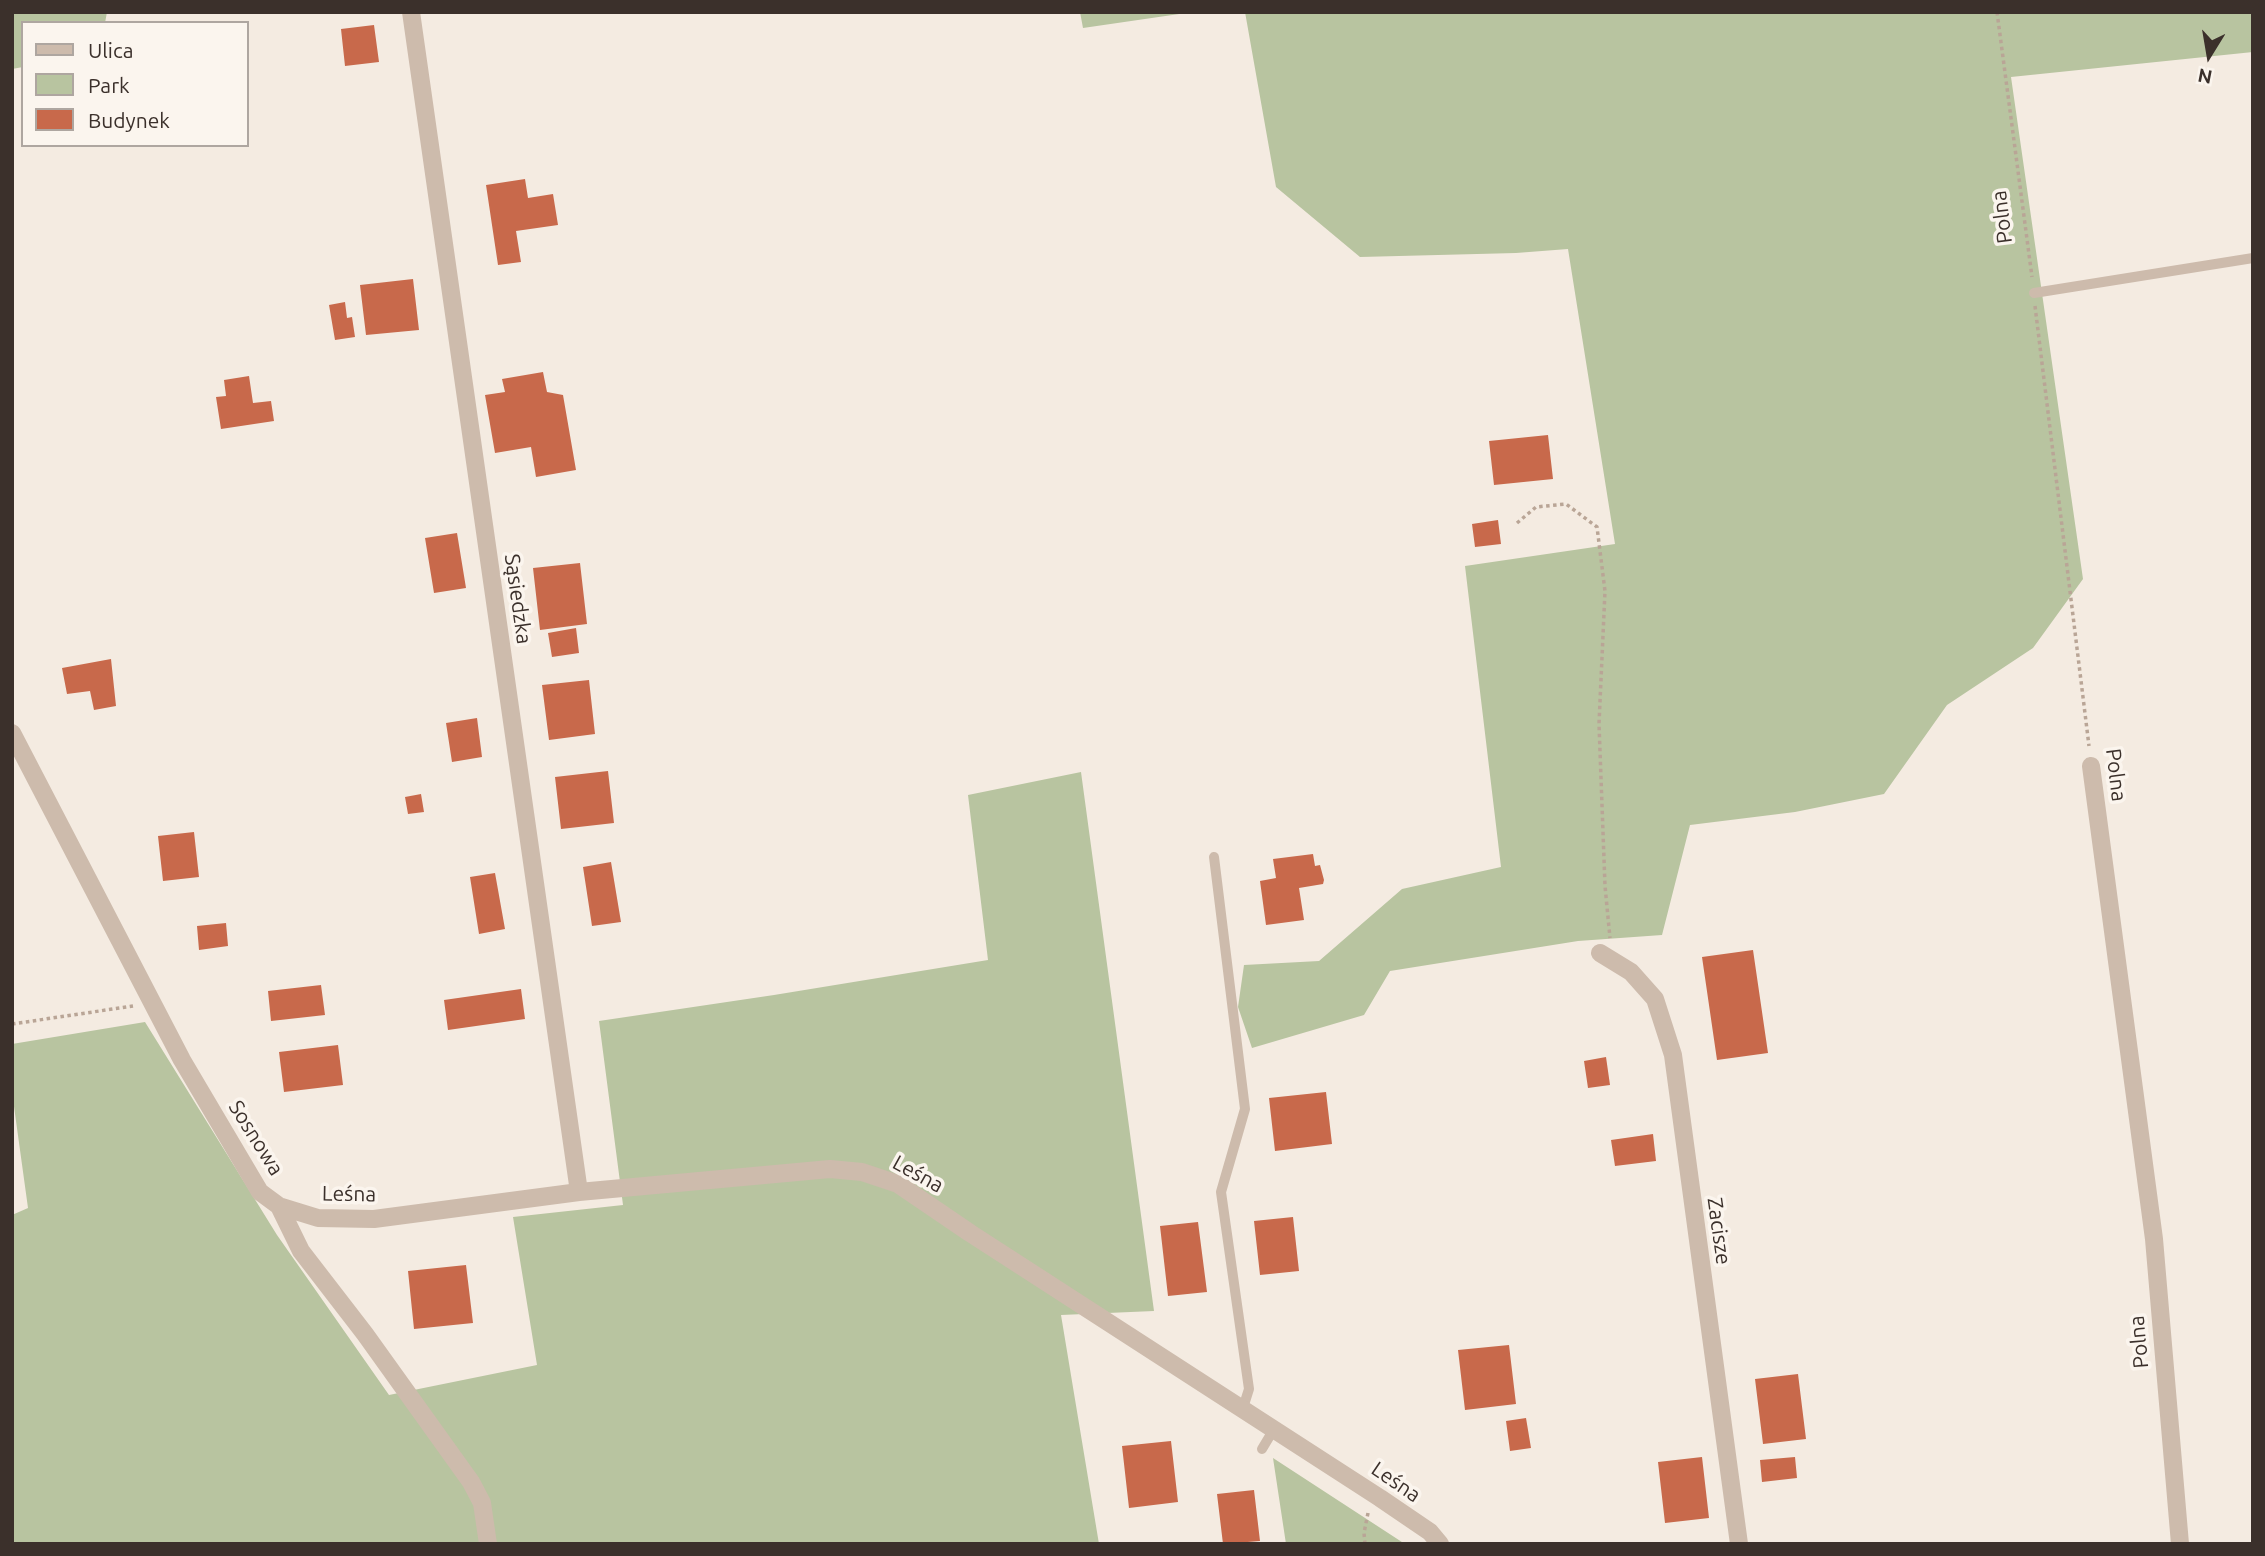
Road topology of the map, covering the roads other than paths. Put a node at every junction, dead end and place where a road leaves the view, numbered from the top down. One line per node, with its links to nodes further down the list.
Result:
1 (411, 12): 8 (street, Sąsiedzka)
2 (2253, 258): 3 (lane)
3 (2034, 293)
4 (12, 733): 9 (street, Sosnowa)
5 (2091, 766): 16 (street, Polna)
6 (1214, 857): 10 (lane)
7 (1606, 956): 15 (street, Zacisze)
8 (579, 1192): 9 (street, Leśna); 10 (street, Leśna)
9 (279, 1206): 13 (street, Sosnowa)
10 (1243, 1408): 11 (street, Leśna)
11 (1274, 1429): 12 (lane); 14 (street, Leśna)
12 (1262, 1449)
13 (488, 1544)
14 (1440, 1544)
15 (1739, 1544)
16 (2180, 1544)

